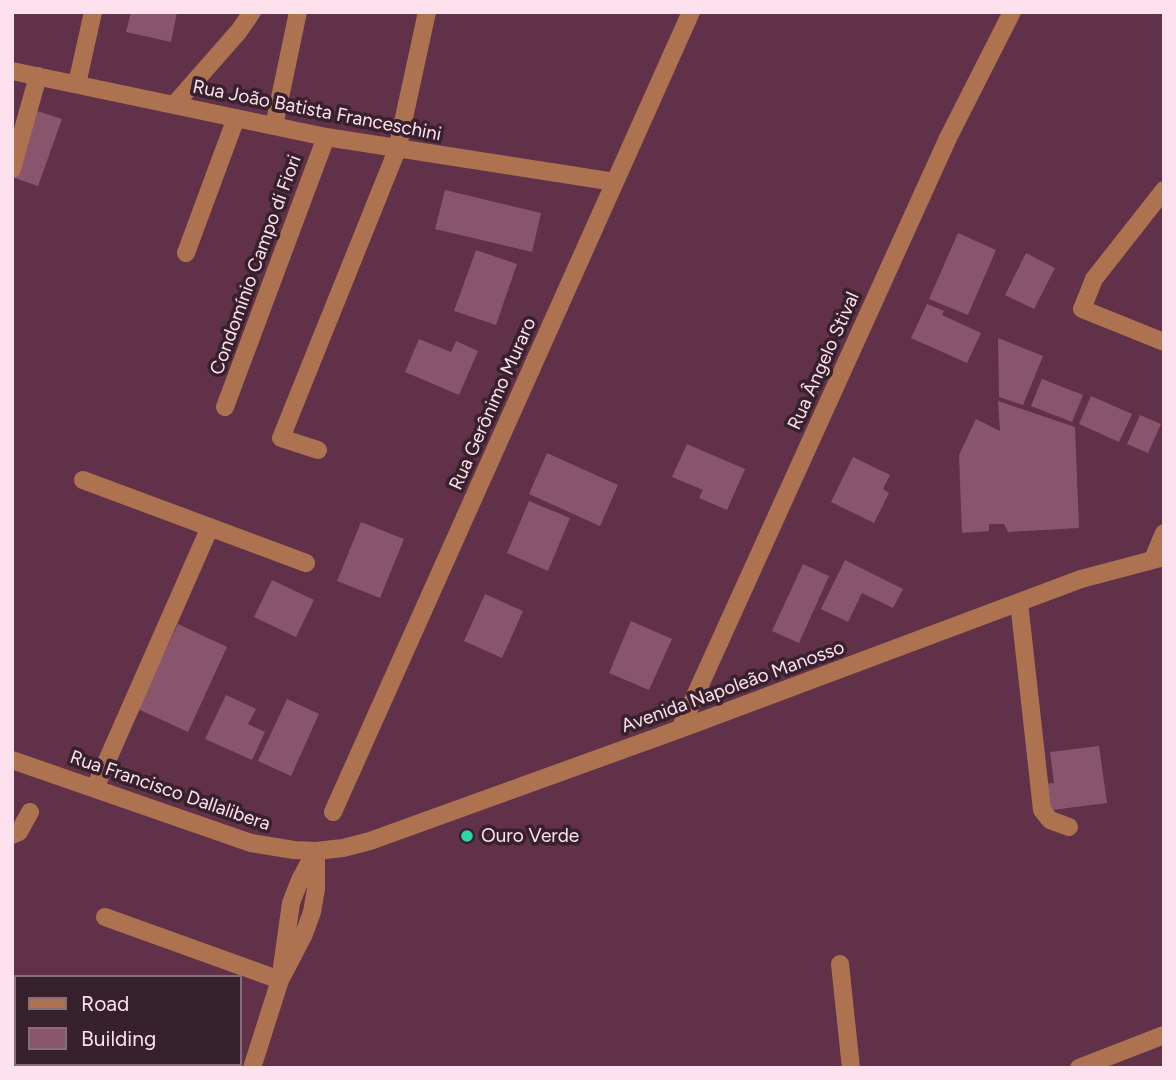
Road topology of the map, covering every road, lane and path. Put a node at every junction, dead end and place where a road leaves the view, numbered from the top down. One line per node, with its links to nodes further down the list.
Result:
1 (93, 12): 9 (street)
2 (252, 12): 10 (street)
3 (298, 12): 12 (street)
4 (426, 12): 14 (street)
5 (691, 12): 16 (street, Rua Gerônimo Muraro)
6 (1012, 12): 28 (street, Rua Ângelo Stival)
7 (12, 71): 8 (street, Rua João Batista Franceschini)
8 (38, 76): 9 (street, Rua João Batista Franceschini); 15 (street)
9 (77, 84): 10 (street, Rua João Batista Franceschini)
10 (174, 105): 11 (street, Rua João Batista Franceschini)
11 (236, 118): 12 (street, Rua João Batista Franceschini); 18 (street)
12 (274, 126): 13 (street, Rua João Batista Franceschini)
13 (326, 136): 14 (street, Rua João Batista Franceschini); 20 (street, Condomínio Campo di Fiori)
14 (397, 150): 16 (street, Rua João Batista Franceschini); 21 (street)
15 (12, 169)
16 (615, 182): 32 (street, Rua Gerônimo Muraro)
17 (1164, 190): 19 (street)
18 (186, 253)
19 (1164, 342)
20 (225, 407)
21 (318, 450)
22 (83, 480): 23 (street)
23 (210, 527): 26 (street); 30 (street)
24 (1164, 533): 25 (street)
25 (1158, 558): 27 (street, Avenida Napoleão Manosso)
26 (306, 563)
27 (1019, 602): 28 (street, Avenida Napoleão Manosso); 33 (street)
28 (680, 729): 35 (street, Avenida Napoleão Manosso)
29 (12, 760): 30 (street, Rua Francisco Dallalibera)
30 (94, 788): 35 (street, Rua Francisco Dallalibera)
31 (30, 812): 34 (street)
32 (333, 812)
33 (1069, 827)
34 (12, 835)
35 (316, 851): 38 (street)
36 (104, 917): 38 (street)
37 (840, 964): 41 (street)
38 (280, 980): 40 (street)
39 (1164, 1035): 42 (street)
40 (251, 1068)
41 (851, 1068)
42 (1079, 1068)

